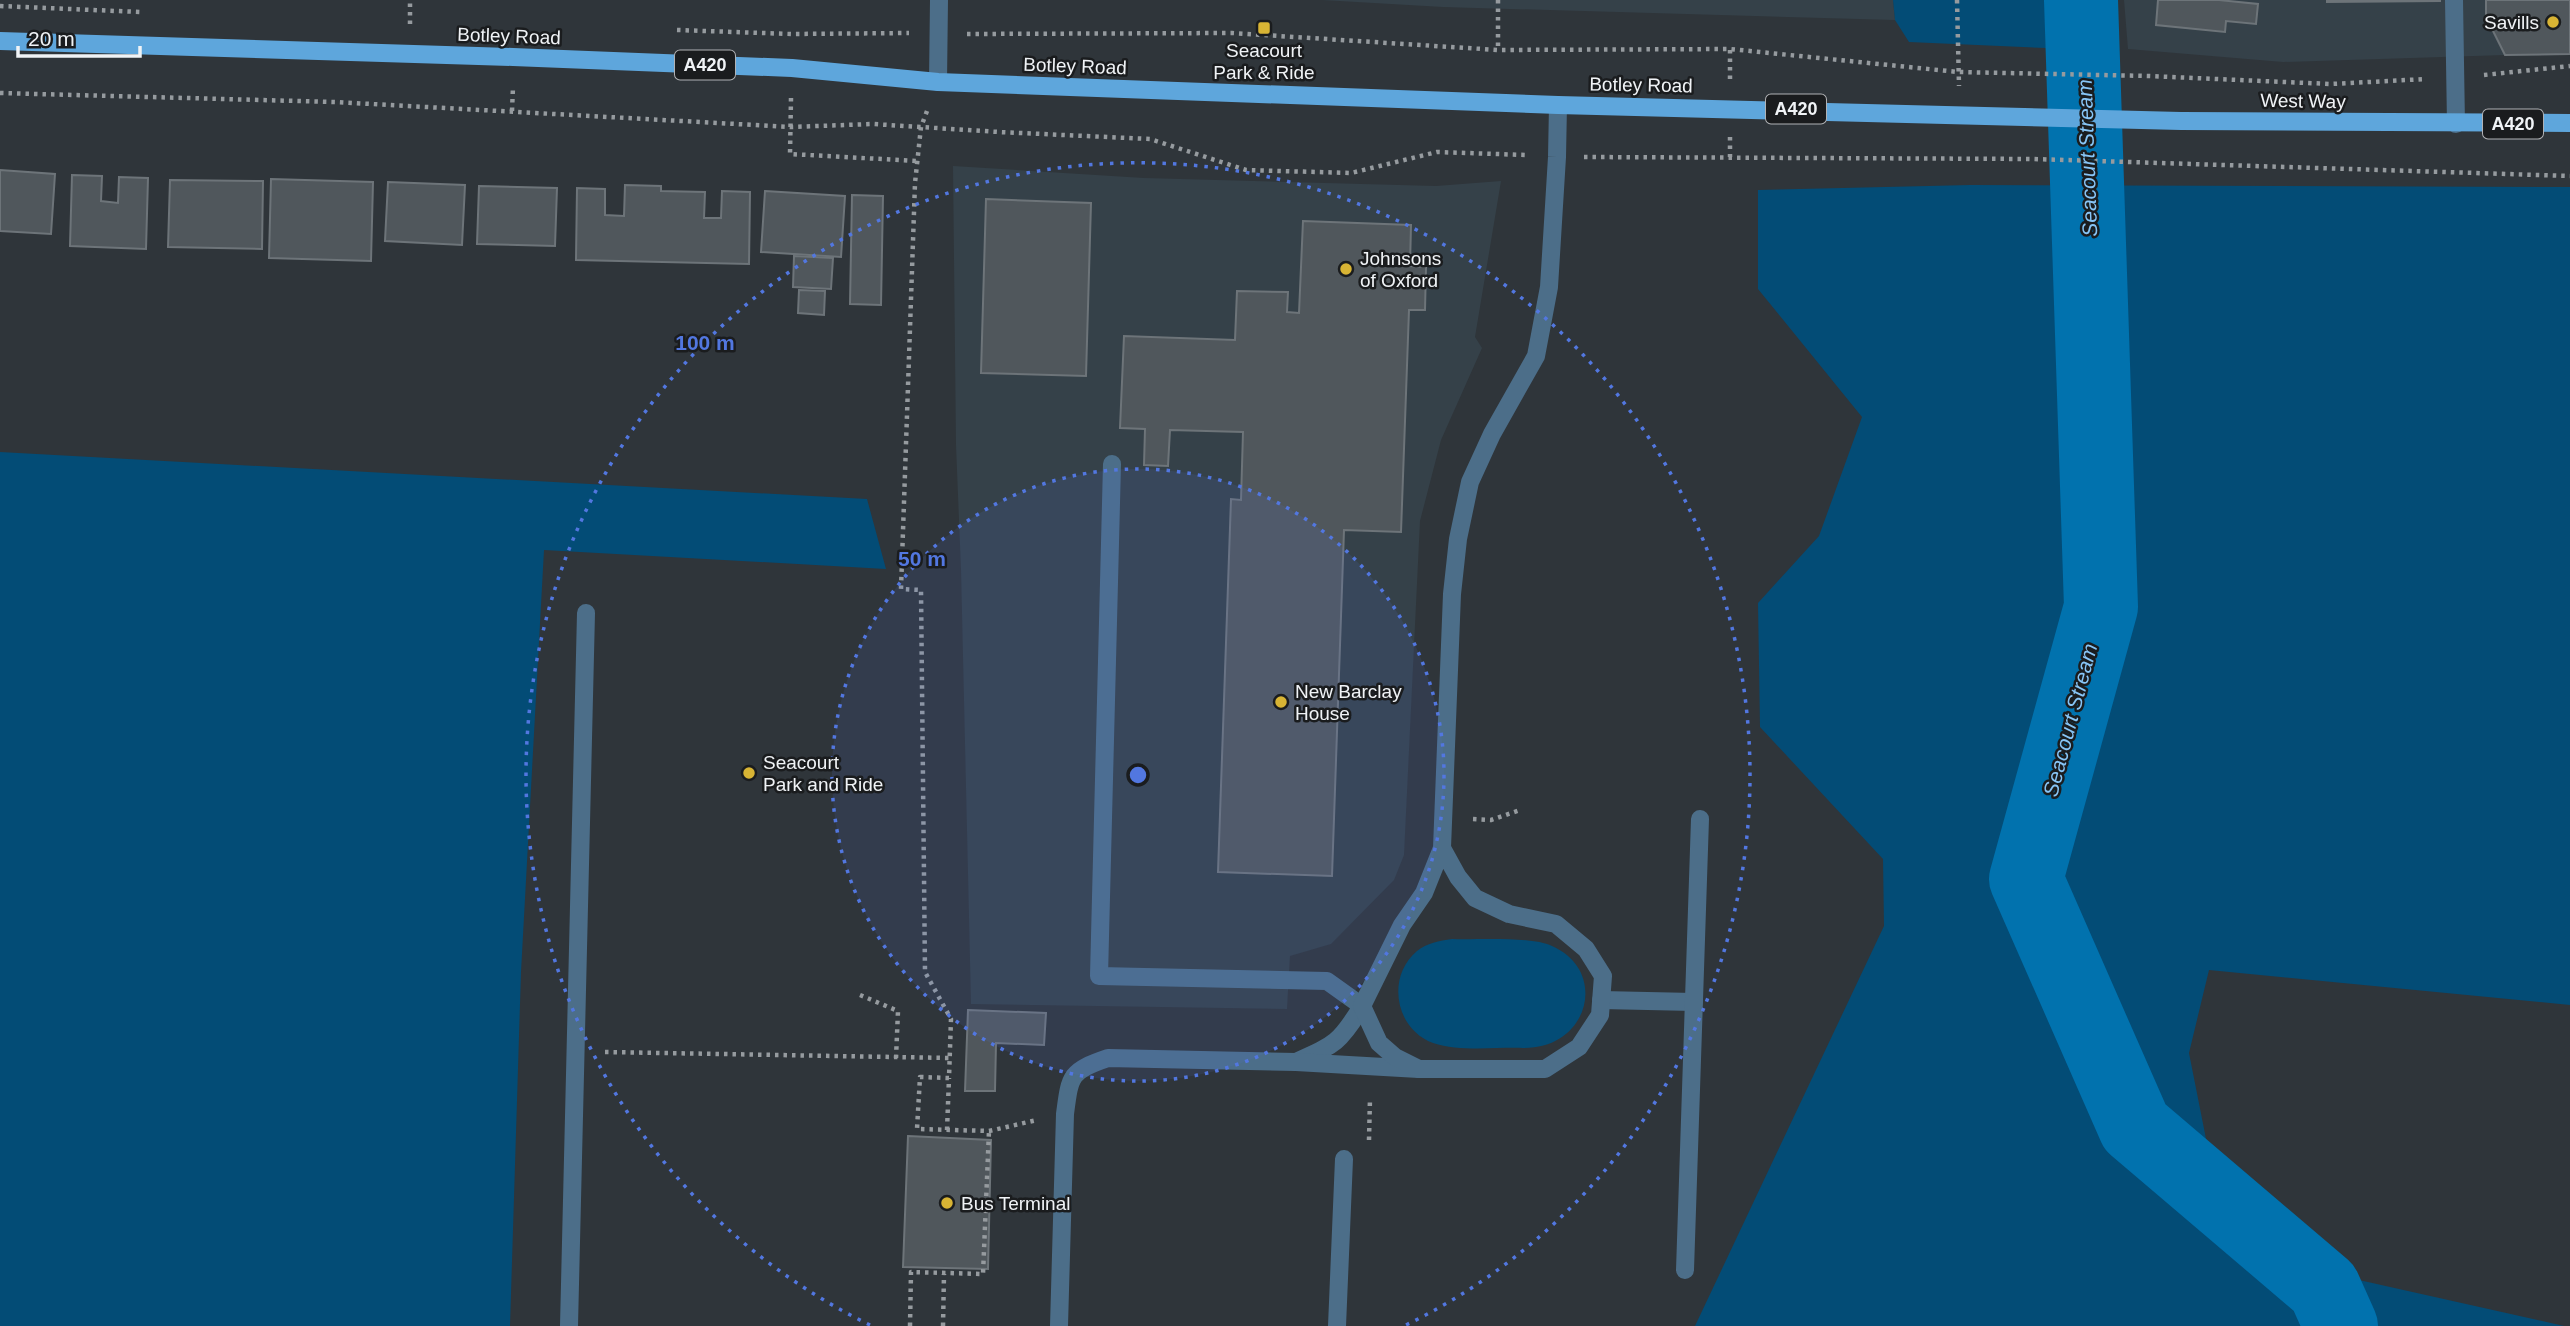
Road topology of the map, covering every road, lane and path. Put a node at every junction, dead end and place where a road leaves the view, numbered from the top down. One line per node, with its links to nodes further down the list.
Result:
1 (24, 0): 7 (path)
2 (939, 0): 12 (street)
3 (1498, 0): 14 (path)
4 (1957, 0): 16 (path)
5 (2454, 0): 17 (street)
6 (0, 6): 7 (path)
7 (23, 7): 8 (path)
8 (148, 13)
9 (396, 22): 10 (path)
10 (422, 23)
11 (666, 30): 12 (path)
12 (939, 33): 14 (path); 18 (street)
13 (0, 41): 18 (main road, Botley Road / A420)
14 (1498, 50): 16 (path)
15 (2570, 66): 17 (path)
16 (1958, 72): 17 (path); 21 (path)
17 (2456, 77): 24 (street)
18 (938, 82): 20 (main road, Botley Road / A420); 26 (path)
19 (0, 93): 25 (path)
20 (1558, 105): 21 (main road, Botley Road / A420); 27 (street)
21 (1961, 114): 22 (main road, Botley Road / A420)
22 (2149, 120): 24 (main road, West Way / A420)
23 (2570, 123): 24 (main road, West Way / A420)
24 (2456, 124)
25 (791, 127): 26 (path); 28 (path)
26 (921, 127): 27 (path); 28 (path)
27 (1557, 157): 29 (path); 33 (street)
28 (917, 161): 42 (path)
29 (2570, 176)
30 (1112, 464): 39 (street)
31 (586, 613): 40 (street)
32 (1520, 810): 33 (path)
33 (1443, 818): 35 (street)
34 (1700, 819): 38 (street)
35 (1442, 848): 37 (street); 39 (street)
36 (860, 995): 41 (path)
37 (1601, 1000): 38 (street); 44 (street)
38 (1694, 1002): 50 (street)
39 (1362, 1006): 43 (street); 44 (street)
40 (576, 1051): 41 (path); 52 (street)
41 (896, 1058): 42 (path)
42 (951, 1058): 45 (path)
43 (1296, 1062): 44 (street); 46 (street)
44 (1419, 1069)
45 (949, 1078): 47 (path); 47 (path)
46 (1065, 1114): 48 (path); 55 (street)
47 (947, 1130): 48 (path)
48 (989, 1131): 51 (path)
49 (1343, 1159): 56 (street)
50 (1685, 1270)
51 (944, 1274): 53 (path); 54 (path)
52 (569, 1326)
53 (910, 1326)
54 (943, 1326)
55 (1059, 1326)
56 (1337, 1326)

